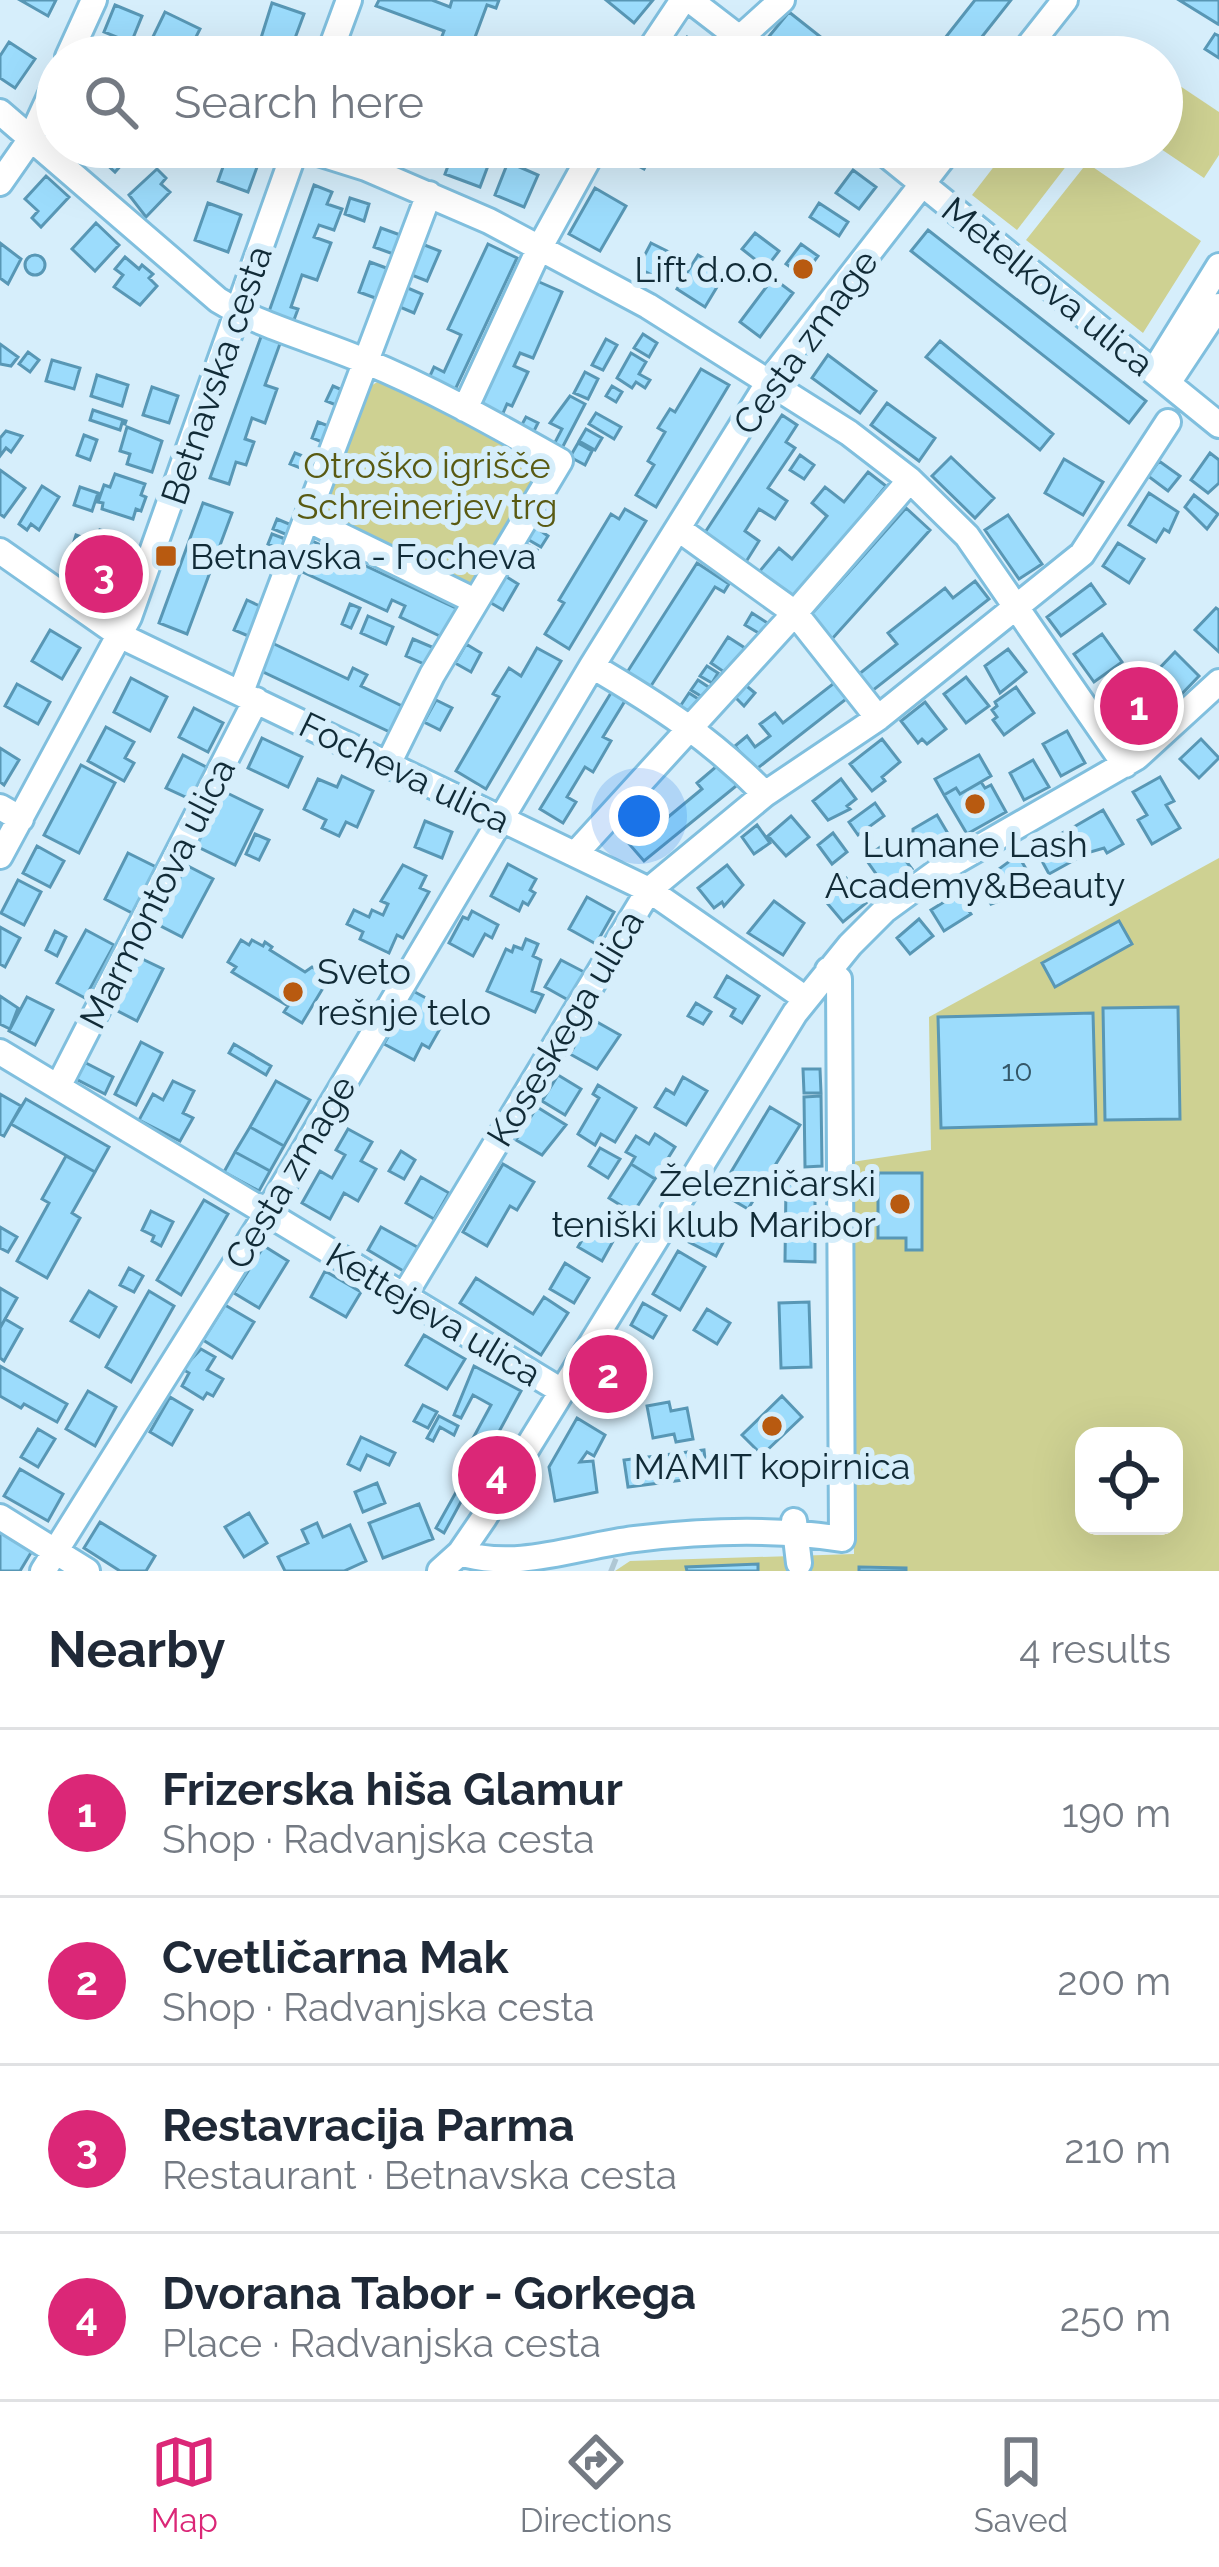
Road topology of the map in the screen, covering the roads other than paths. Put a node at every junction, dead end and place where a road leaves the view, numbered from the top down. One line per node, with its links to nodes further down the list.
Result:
1 (94, 0): 6 (street)
2 (349, 0): 7 (street)
3 (687, 0): 8 (street); 9 (street)
4 (782, 0): 10 (street)
5 (1065, 0): 11 (street)
6 (78, 36)
7 (336, 36)
8 (660, 36)
9 (737, 36)
10 (742, 36)
11 (1037, 36)
12 (0, 112): 14 (street)
13 (36, 127): 14 (street)
14 (30, 140): 15 (street); 22 (street)
15 (36, 145)
16 (63, 168): 28 (street)
17 (291, 168): 28 (street, Betnavska cesta)
18 (356, 168): 24 (street)
19 (583, 168): 25 (street)
20 (903, 168): 23 (street, Metelkova ulica)
21 (934, 168): 23 (street, Cesta zmage)
22 (0, 184)
23 (922, 184): 30 (street, Metelkova ulica); 31 (street, Cesta zmage)
24 (428, 194): 25 (street); 29 (street, Marmontova ulica)
25 (540, 247): 31 (street); 32 (street)
26 (1219, 266): 30 (street)
27 (1219, 306): 30 (street)
28 (239, 313): 29 (street); 42 (street, Betnavska cesta)
29 (366, 361): 32 (street); 36 (street, Marmontova ulica)
30 (1161, 377): 34 (street, Metelkova ulica)
31 (770, 380): 35 (street); 37 (street, Cesta zmage)
32 (466, 409): 39 (street)
33 (1168, 422): 40 (street, Koseskega ulica)
34 (1219, 425)
35 (910, 480): 40 (street); 41 (street)
36 (307, 519): 39 (street); 45 (street, Marmontova ulica)
37 (680, 530): 41 (street); 43 (street, Cesta zmage)
38 (0, 551): 42 (street, Focheva ulica)
39 (475, 601): 48 (street)
40 (1016, 607): 46 (street, Koseskega ulica); 49 (street)
41 (795, 613): 46 (street); 47 (street)
42 (121, 636): 45 (street, Focheva ulica); 51 (street, Betnavska cesta)
43 (592, 666): 47 (street); 52 (street, Cesta zmage)
44 (1219, 682): 49 (street)
45 (249, 696): 48 (street, Focheva ulica); 59 (street, Marmontova ulica)
46 (878, 718): 50 (street, Koseskega ulica)
47 (691, 725): 50 (street); 53 (street)
48 (388, 764): 52 (street, Focheva ulica)
49 (1125, 766): 56 (street)
50 (765, 794): 55 (street, Koseskega ulica)
51 (10, 813): 54 (street, Betnavska cesta)
52 (502, 819): 53 (street, Focheva ulica); 60 (street, Cesta zmage)
53 (576, 853): 55 (street, Focheva ulica)
54 (0, 856)
55 (649, 890): 57 (street, Focheva ulica); 61 (street, Koseskega ulica)
56 (828, 970): 57 (street); 64 (street)
57 (806, 999): 62 (street)
58 (0, 1052): 59 (street, Kettejeva ulica)
59 (58, 1087): 60 (street, Kettejeva ulica)
60 (267, 1213): 61 (street, Kettejeva ulica); 66 (street, Cesta zmage)
61 (404, 1296): 62 (street, Kettejeva ulica)
62 (560, 1390): 65 (street)
63 (0, 1517): 66 (street)
64 (795, 1526): 65 (street); 67 (street)
65 (460, 1553): 69 (street)
66 (49, 1561): 68 (street)
67 (799, 1563)
68 (87, 1571)
69 (440, 1571)

